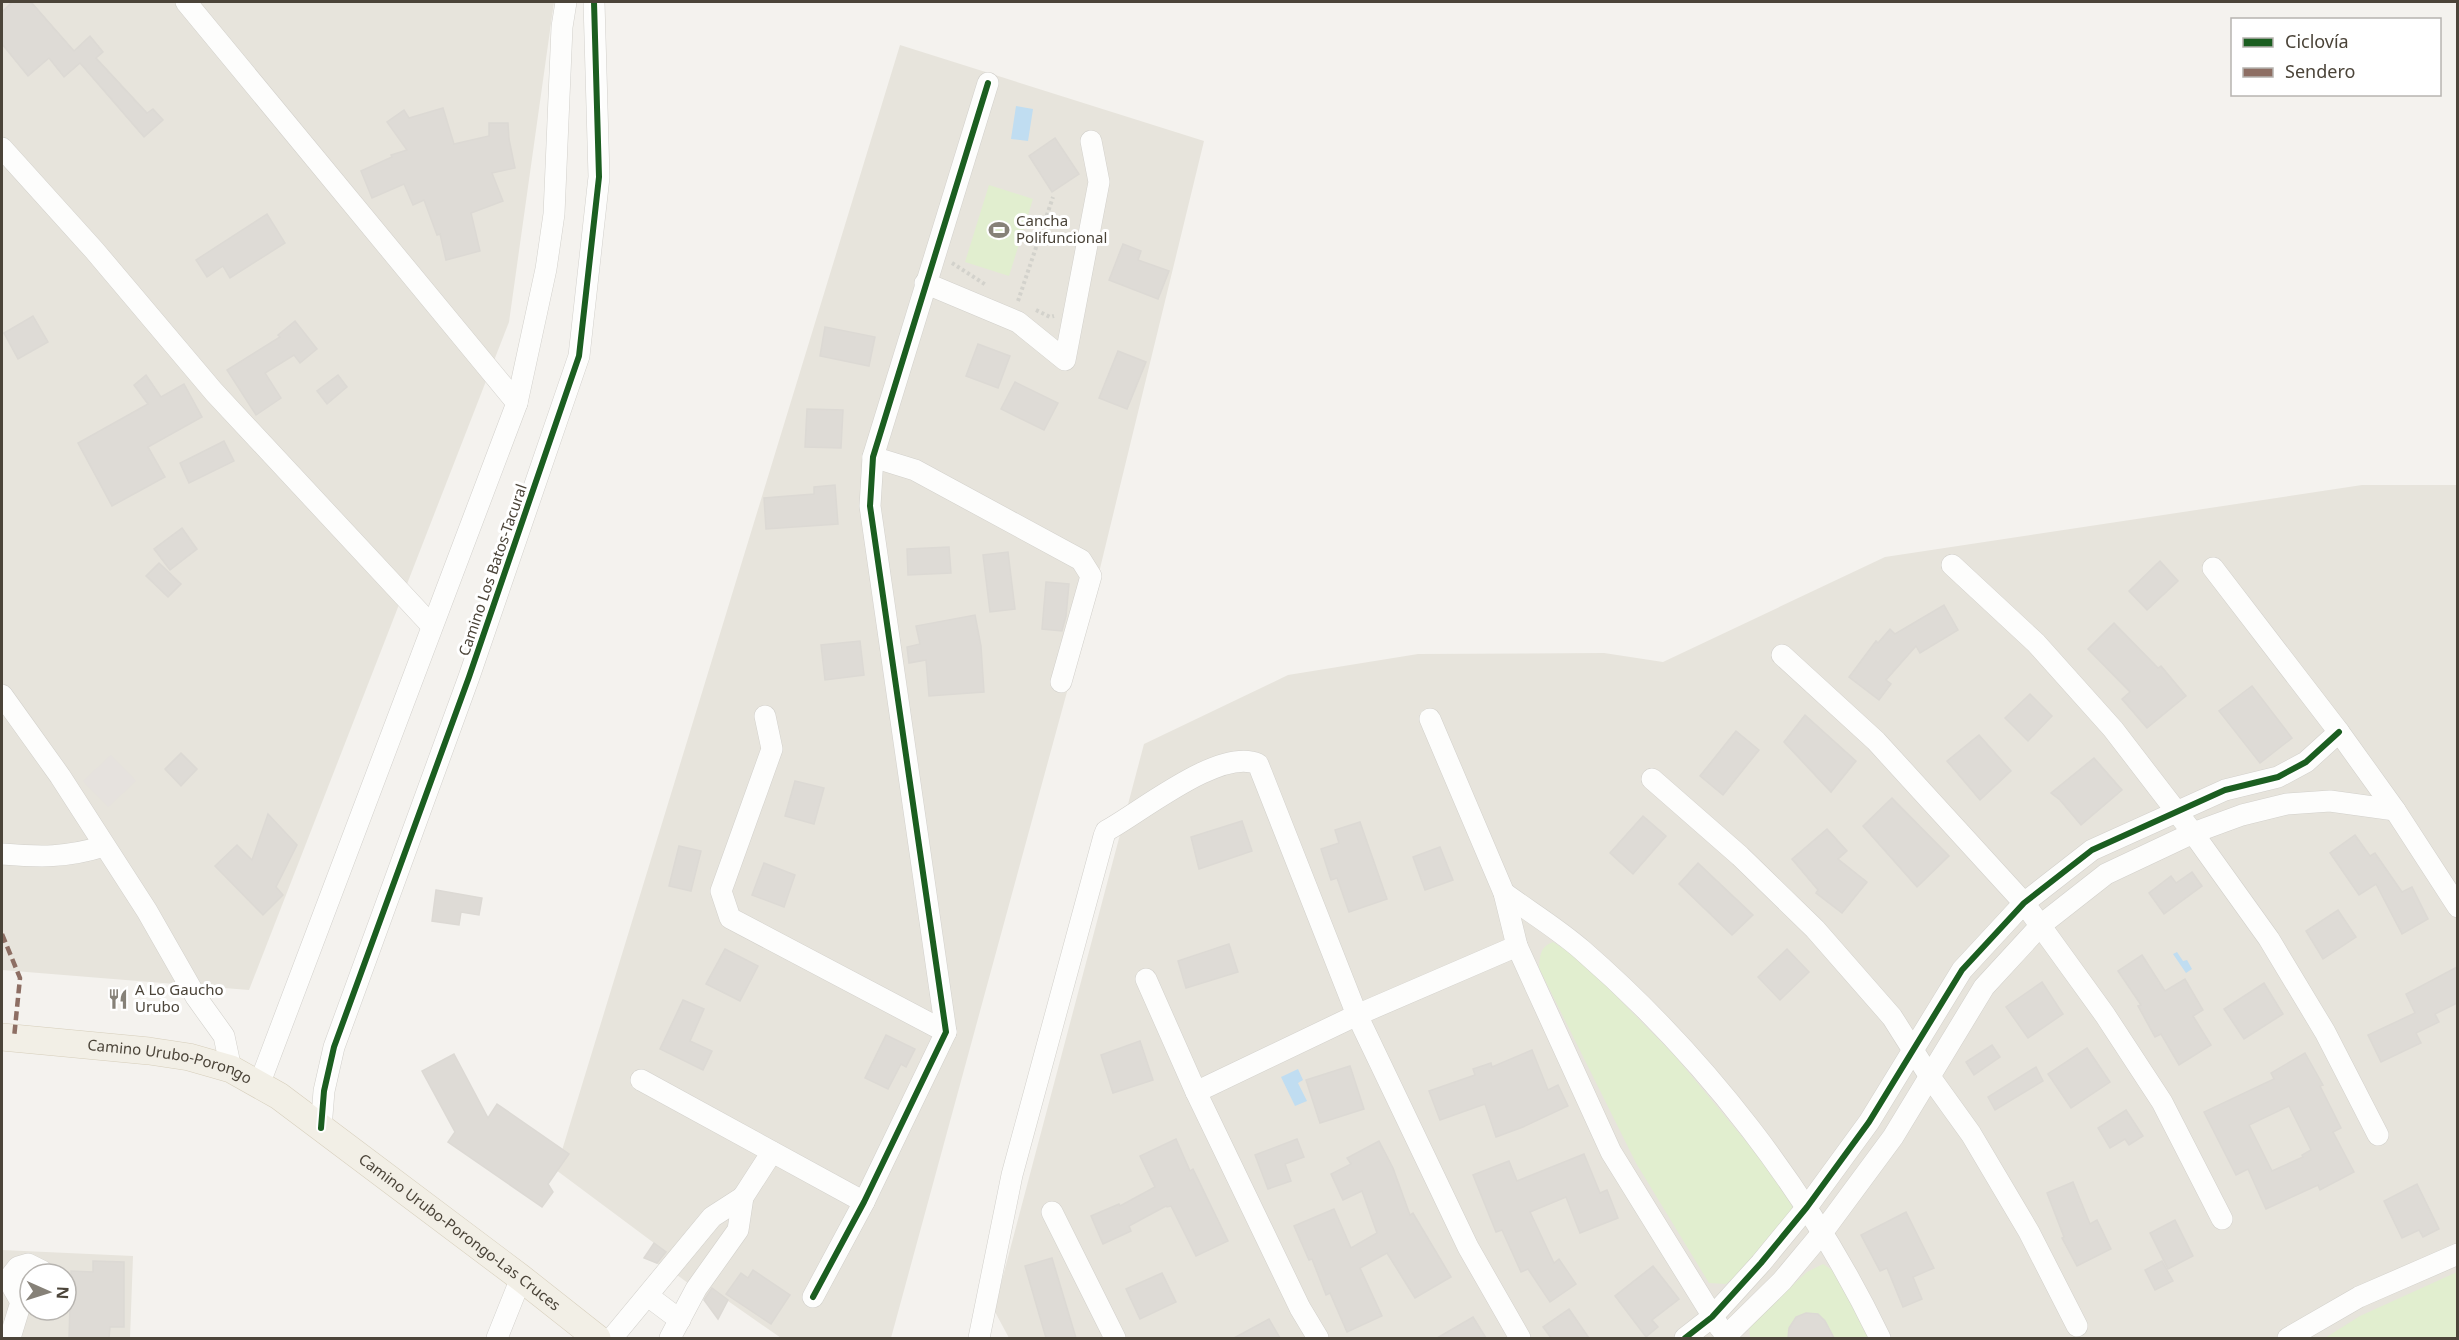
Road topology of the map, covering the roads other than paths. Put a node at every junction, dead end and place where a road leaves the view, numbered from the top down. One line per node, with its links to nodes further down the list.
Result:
1 (186, 2): 8 (street)
2 (566, 2): 8 (street)
3 (594, 2): 40 (street, Camino Los Batos-Tacural)
4 (988, 83): 7 (street)
5 (1091, 141): 7 (street)
6 (2, 148): 12 (street)
7 (925, 283): 9 (street)
8 (517, 403): 12 (street)
9 (873, 457): 14 (street); 32 (street)
10 (1952, 565): 21 (street)
11 (2213, 568): 18 (street)
12 (432, 626): 38 (street)
13 (1782, 656): 26 (street)
14 (1061, 682)
15 (2, 695): 23 (street)
16 (765, 716): 32 (street)
17 (1430, 719): 25 (street)
18 (2339, 732): 20 (street); 21 (street)
19 (1652, 779): 34 (street)
20 (2395, 810): 22 (street); 27 (street)
21 (2175, 811): 22 (street); 26 (street)
22 (2193, 833): 28 (street); 41 (street)
23 (104, 846): 24 (street); 35 (street)
24 (2, 854)
25 (1504, 893): 29 (street); 45 (street)
26 (2024, 903): 28 (street); 34 (street)
27 (2457, 907)
28 (2041, 925): 36 (street); 47 (street)
29 (1517, 946): 31 (street); 55 (street)
30 (1146, 979): 39 (street)
31 (1357, 1015): 39 (street); 63 (street); 66 (street)
32 (946, 1032): 44 (street)
33 (2, 1037): 35 (main road, Camino Urubo-Porongo)
34 (1912, 1049): 36 (street); 45 (street)
35 (231, 1069): 38 (main road, Camino Urubo-Porongo)
36 (1930, 1077): 48 (street); 57 (street)
37 (641, 1080): 42 (street)
38 (259, 1085): 40 (main road, Camino Urubo-Porongo)
39 (1196, 1092): 65 (street)
40 (321, 1128): 51 (main road, Camino Urubo-Porongo-Las Cruces)
41 (2379, 1135)
42 (772, 1152): 43 (street); 44 (street)
43 (743, 1197): 53 (street); 58 (street)
44 (864, 1202): 54 (street)
45 (1807, 1207): 48 (street); 55 (street)
46 (1053, 1212): 64 (street)
47 (2222, 1219)
48 (1822, 1233): 68 (street); 69 (street)
49 (2457, 1254): 70 (street)
50 (18, 1267): 52 (street)
51 (521, 1278): 60 (street); 61 (main road, Camino Urubo-Porongo-Las Cruces)
52 (18, 1293)
53 (648, 1296): 58 (street); 62 (street)
54 (813, 1297)
55 (1712, 1317): 67 (street); 68 (street)
56 (18, 1319): 59 (street)
57 (2077, 1326)
58 (675, 1329)
59 (10, 1338)
60 (497, 1338)
61 (597, 1338)
62 (612, 1338)
63 (980, 1338)
64 (1115, 1338)
65 (1318, 1338)
66 (1520, 1338)
67 (1685, 1338)
68 (1726, 1338)
69 (1880, 1338)
70 (2288, 1338)

